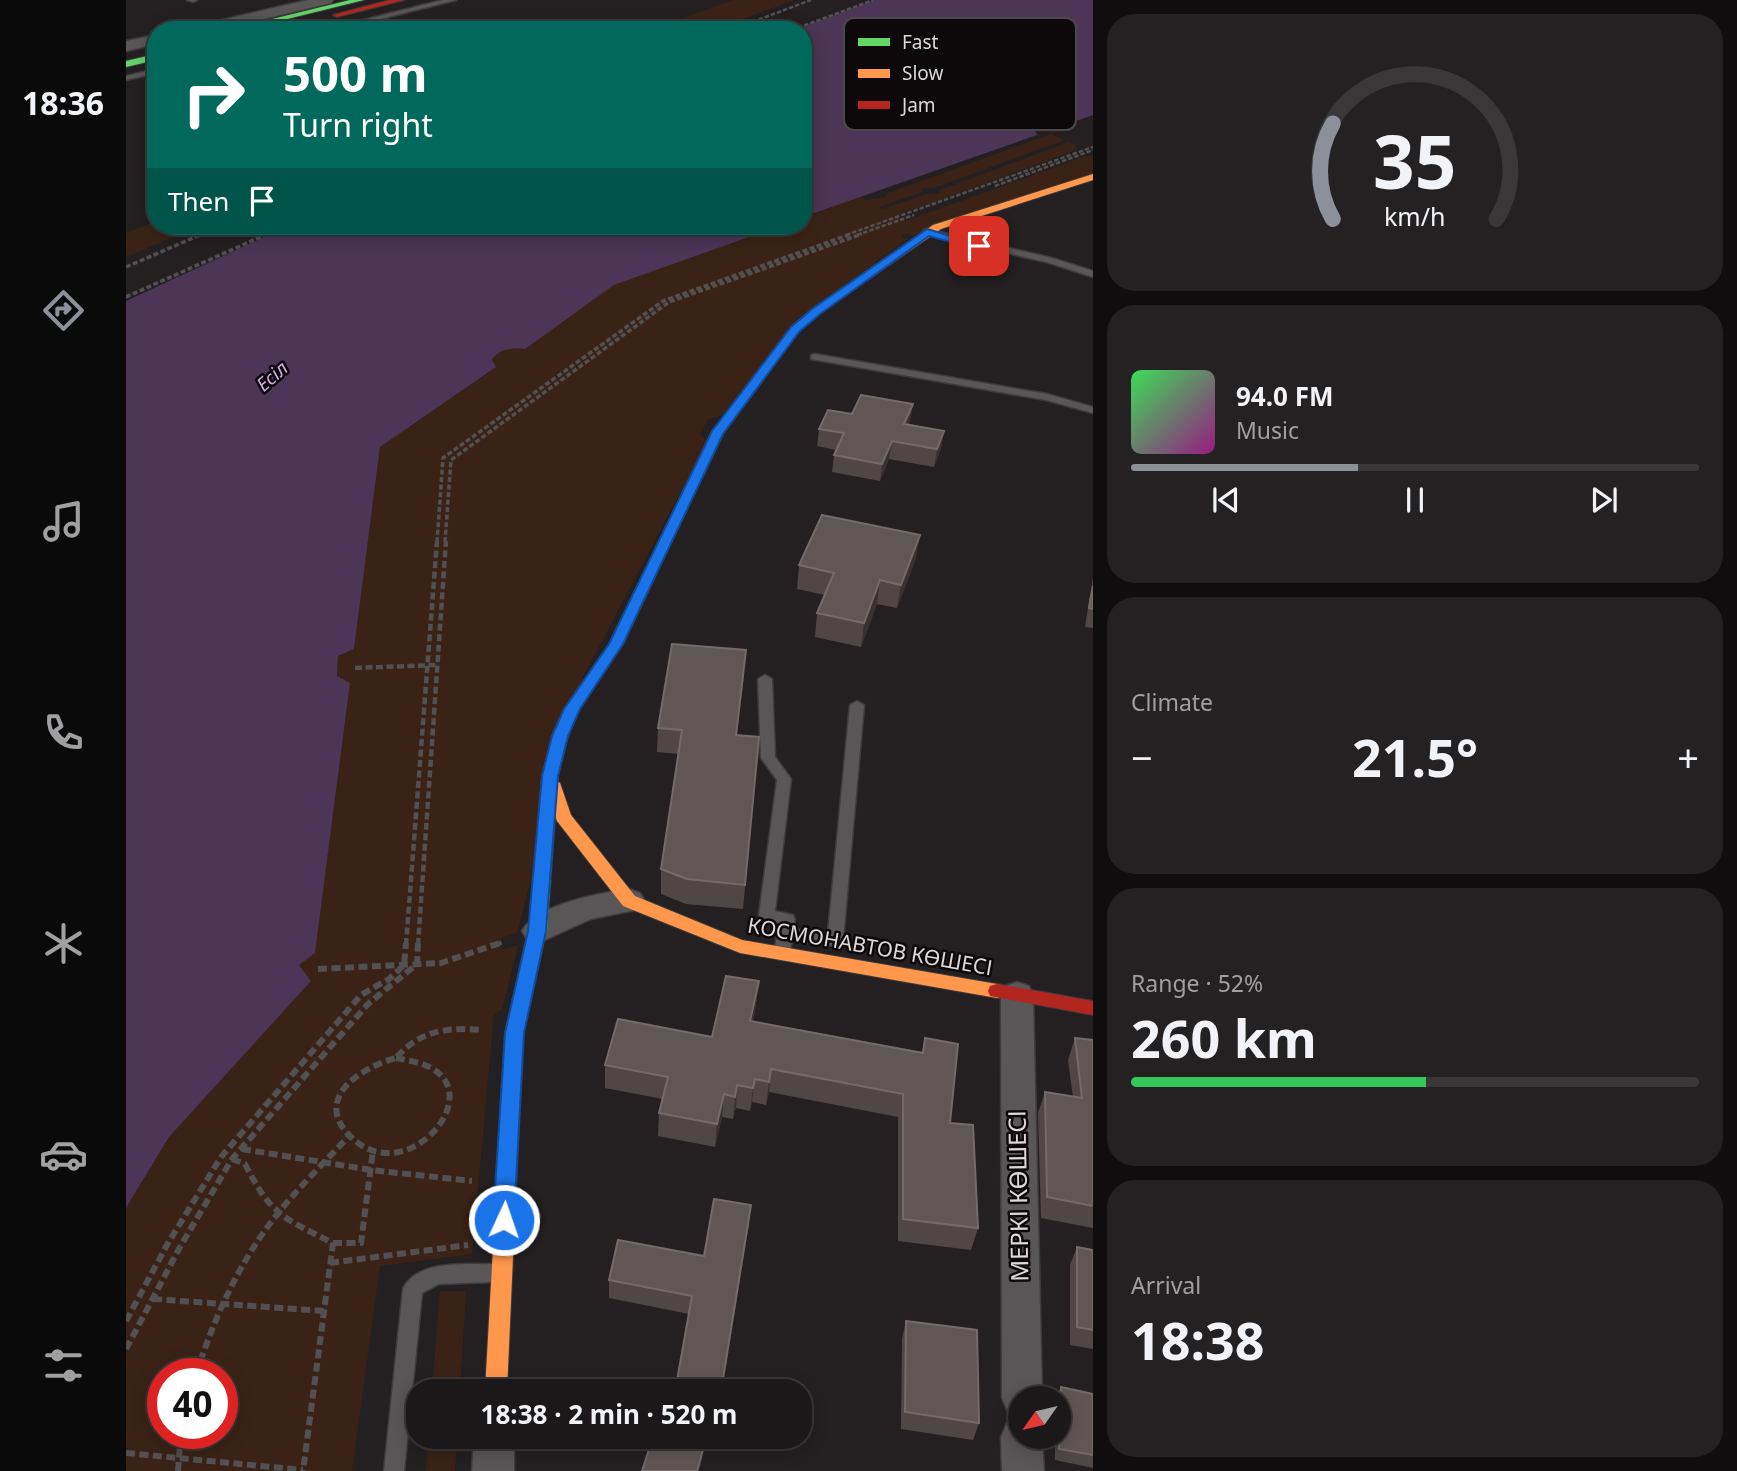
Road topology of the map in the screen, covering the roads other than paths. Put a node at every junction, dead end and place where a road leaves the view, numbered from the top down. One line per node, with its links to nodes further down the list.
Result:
1 (326, 0): 7 (street)
2 (360, 0): 8 (street)
3 (400, 0): 9 (street)
4 (452, 0): 10 (lane)
5 (224, 7): 6 (street)
6 (225, 21)
7 (249, 21)
8 (256, 21)
9 (311, 21)
10 (364, 21)
11 (147, 41): 12 (street)
12 (126, 46)
13 (147, 49): 14 (street)
14 (126, 54)
15 (147, 59): 16 (street)
16 (126, 64)
17 (147, 73): 18 (lane)
18 (126, 78)
19 (1093, 177): 20 (street)
20 (927, 232): 21 (lane); 26 (street)
21 (1093, 274)
22 (815, 357): 23 (lane)
23 (1093, 410)
24 (765, 680): 29 (lane)
25 (857, 705): 29 (lane)
26 (550, 776): 27 (street); 28 (street)
27 (629, 901): 28 (street); 30 (street, КОСМОНАВТОВ КӨШЕСІ)
28 (537, 931): 33 (street)
29 (785, 934): 30 (lane)
30 (782, 954): 31 (street, КОСМОНАВТОВ КӨШЕСІ)
31 (1017, 995): 32 (street, КОСМОНАВТОВ КӨШЕСІ); 35 (street, МЕРКІ КӨШЕСІ)
32 (1093, 1008)
33 (501, 1273): 34 (street); 38 (lane)
34 (497, 1379)
35 (1022, 1386)
36 (494, 1449): 39 (street)
37 (1022, 1449): 40 (street)
38 (394, 1471)
39 (493, 1471)
40 (1023, 1471)

